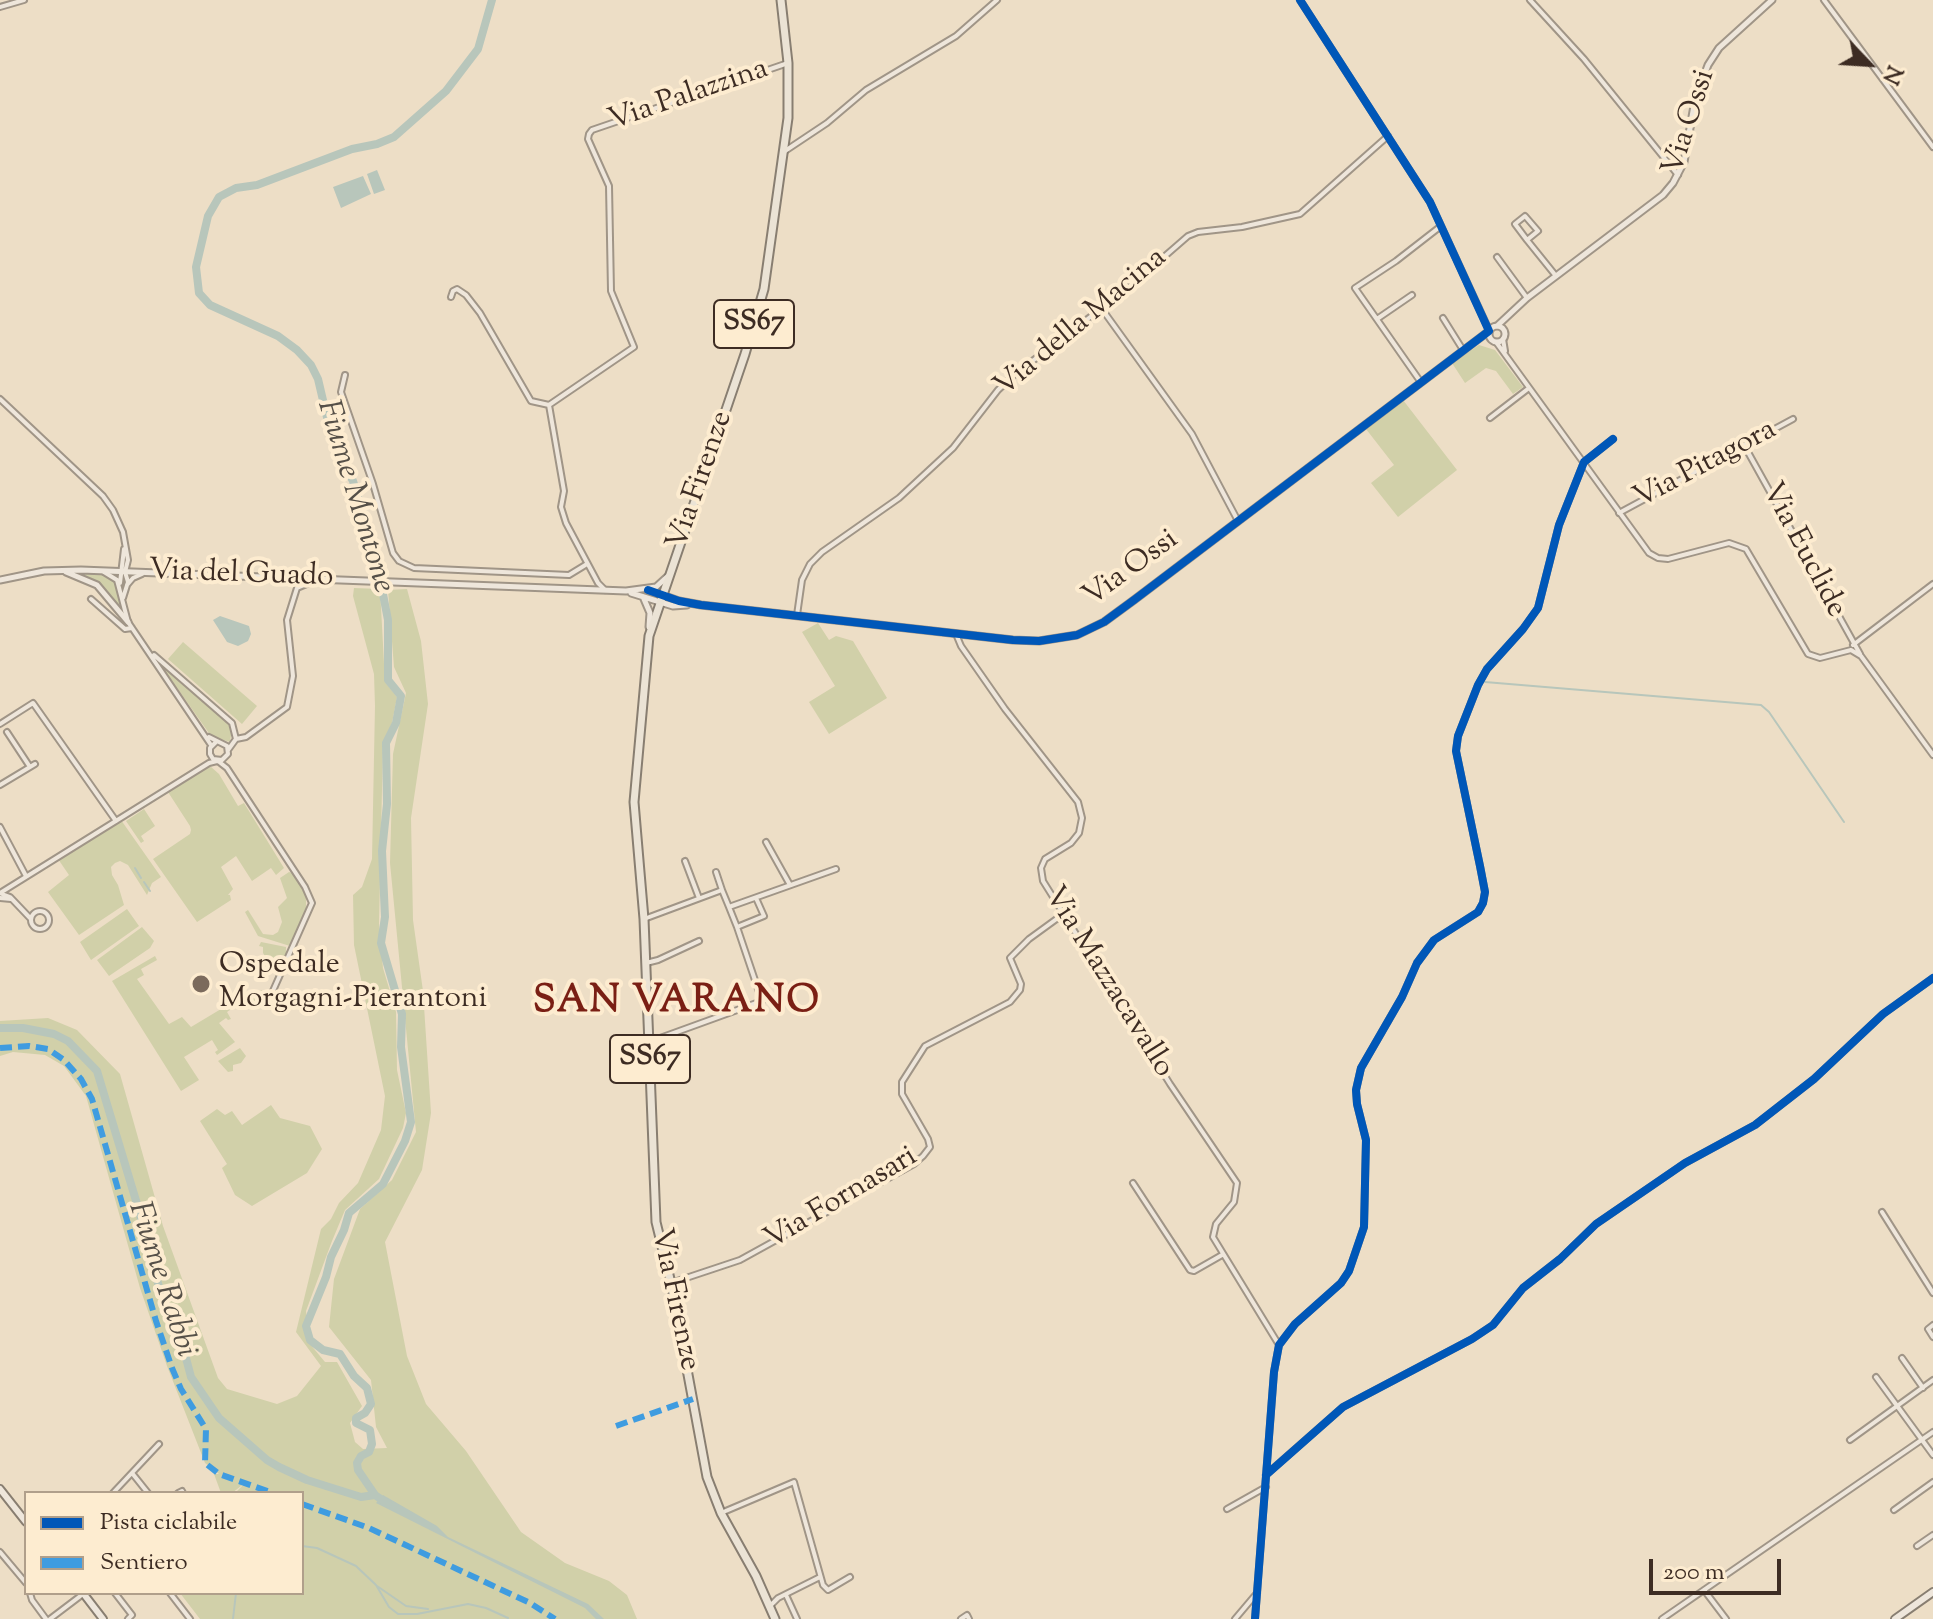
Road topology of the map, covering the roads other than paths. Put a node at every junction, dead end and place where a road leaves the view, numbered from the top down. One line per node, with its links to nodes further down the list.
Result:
1 (24, 0): 8 (street)
2 (781, 0): 9 (main road, Via Firenze / SS67)
3 (997, 0): 12 (street)
4 (1300, 0): 10 (street)
5 (1530, 0): 13 (street)
6 (1772, 0): 13 (street, Via Ossi)
7 (1824, 0): 11 (street)
8 (0, 7)
9 (788, 63): 12 (main road, Via Firenze / SS67); 35 (street, Via Palazzina)
10 (1388, 136): 14 (street); 21 (street, Via della Macina)
11 (1933, 147)
12 (785, 151): 49 (main road, Via Firenze / SS67)
13 (1678, 175): 17 (street, Via Ossi)
14 (1441, 226): 24 (street); 25 (street)
15 (1527, 240): 15 (street); 17 (street)
16 (1497, 257): 20 (street)
17 (1556, 276): 20 (street, Via Ossi)
18 (1412, 295): 24 (street)
19 (451, 297): 35 (street)
20 (1527, 298): 22 (street, Via Ossi)
21 (1102, 309): 42 (street); 61 (street, Via della Macina)
22 (1509, 314): 25 (street, Via Ossi); 26 (street)
23 (1443, 318): 29 (street)
24 (1377, 319): 32 (street)
25 (1493, 328): 26 (street); 27 (street, Via Ossi); 28 (street)
26 (1504, 336): 28 (street, Via Ossi); 30 (street)
27 (1477, 341): 28 (street, Via Ossi); 29 (street, Via Ossi)
28 (1493, 341): 30 (street)
29 (1463, 350): 32 (street, Via Ossi)
30 (1505, 353): 33 (street)
31 (345, 375): 44 (street)
32 (1420, 381): 42 (street, Via Ossi)
33 (1529, 388): 36 (street); 40 (street)
34 (0, 399): 43 (street)
35 (549, 405): 44 (street)
36 (1490, 418)
37 (1793, 419): 39 (street, Via Pitagora)
38 (1613, 439): 40 (street)
39 (1744, 445): 41 (street, Via Pitagora); 65 (street, Via Euclide)
40 (1584, 462): 41 (street); 107 (street)
41 (1619, 513): 67 (street)
42 (1238, 521): 63 (street, Via Ossi)
43 (125, 559): 46 (street); 47 (street); 48 (street)
44 (587, 564): 54 (street)
45 (61, 571): 46 (street, Via del Guado); 51 (street, Via del Guado); 62 (street)
46 (102, 571): 47 (street, Via del Guado); 53 (street)
47 (124, 572): 48 (street, Via del Guado); 53 (street)
48 (144, 573): 50 (street, Via del Guado); 53 (street)
49 (670, 574): 55 (street); 58 (main road, Via Firenze / SS67); 60 (street)
50 (318, 579): 54 (street, Via del Guado); 70 (street)
51 (0, 580)
52 (1933, 584): 65 (street)
53 (123, 586): 62 (street)
54 (605, 590): 56 (street, Via del Guado)
55 (648, 590): 56 (street, Via del Guado); 58 (street, Via del Guado)
56 (626, 591): 57 (street, Via del Guado)
57 (644, 598): 58 (street, Via del Guado); 64 (street)
58 (661, 598): 60 (street, Via Ossi); 64 (main road, Via Firenze / SS67)
59 (91, 599): 62 (street)
60 (673, 602): 61 (street, Via Ossi); 64 (street)
61 (797, 615): 63 (street, Via Ossi)
62 (130, 625): 66 (street)
63 (956, 633): 91 (street, Via Mazzacavallo)
64 (649, 636): 93 (main road, Via Firenze / SS67)
65 (1853, 645): 67 (street, Via Euclide)
66 (149, 651): 70 (street); 71 (street)
67 (1861, 656): 73 (street, Via Euclide)
68 (0, 724): 78 (street)
69 (7, 732): 76 (street)
70 (235, 741): 72 (street)
71 (214, 744): 72 (street); 74 (street)
72 (228, 748): 74 (street)
73 (1933, 755)
74 (217, 761): 78 (street); 98 (street)
75 (35, 764): 76 (street)
76 (30, 767): 77 (street)
77 (0, 785)
78 (116, 821): 84 (street)
79 (0, 827): 84 (street)
80 (766, 842): 85 (street)
81 (685, 861): 89 (street)
82 (836, 869): 85 (street)
83 (716, 872): 86 (street)
84 (26, 876): 87 (street)
85 (790, 885): 88 (street)
86 (722, 890): 89 (street); 90 (street)
87 (0, 894): 92 (street)
88 (756, 897): 90 (street); 94 (street)
89 (699, 898): 93 (street)
90 (729, 907): 94 (street)
91 (1062, 915): 102 (street, Via Mazzacavallo); 103 (street, Via Fornasari)
92 (31, 916): 92 (street)
93 (644, 919): 96 (main road, Via Firenze / SS67)
94 (737, 927): 99 (street)
95 (699, 941): 96 (street)
96 (646, 963): 99 (main road, Via Firenze / SS67)
97 (1933, 978): 119 (street)
98 (272, 993)
99 (649, 1042): 103 (main road, Via Firenze / SS67)
100 (1133, 1183): 102 (street)
101 (1882, 1212): 104 (street)
102 (1222, 1255): 107 (street, Via Mazzacavallo)
103 (671, 1283): 127 (main road, Via Firenze / SS67)
104 (1933, 1293)
105 (1933, 1325): 106 (street)
106 (1933, 1337)
107 (1279, 1345): 119 (street)
108 (1902, 1358): 111 (street)
109 (1876, 1377): 112 (street)
110 (1933, 1380): 111 (street)
111 (1923, 1388): 112 (street)
112 (1897, 1406): 114 (street); 115 (street)
113 (1933, 1432): 114 (street)
114 (1922, 1439): 117 (street); 135 (street)
115 (1850, 1440)
116 (159, 1444): 118 (street)
117 (1933, 1455)
118 (132, 1472): 123 (street); 124 (street)
119 (1266, 1475): 121 (street)
120 (1933, 1482): 126 (street)
121 (1266, 1487): 125 (street); 136 (street)
122 (0, 1489): 128 (main road)
123 (115, 1491)
124 (146, 1491)
125 (1227, 1509)
126 (1894, 1510)
127 (721, 1513): 132 (street); 144 (main road, Via Firenze)
128 (24, 1519)
129 (1933, 1535): 130 (street)
130 (1917, 1546)
131 (0, 1552): 134 (street)
132 (820, 1577): 133 (street); 143 (street)
133 (850, 1577)
134 (24, 1581)
135 (1704, 1590): 157 (street); 158 (street)
136 (1259, 1591): 155 (street); 156 (street)
137 (1933, 1592): 159 (main road)
138 (31, 1595): 149 (street)
139 (80, 1595): 149 (street)
140 (85, 1595): 150 (main road)
141 (116, 1595): 147 (street)
142 (172, 1595): 151 (street)
143 (786, 1595): 145 (street); 153 (street)
144 (765, 1597): 145 (street); 146 (main road, Via Firenze)
145 (778, 1598): 146 (street)
146 (770, 1607): 152 (main road, Via Firenze)
147 (130, 1617)
148 (968, 1617): 154 (street)
149 (48, 1619)
150 (103, 1619)
151 (190, 1619)
152 (775, 1619)
153 (797, 1619)
154 (961, 1619)
155 (1235, 1619)
156 (1255, 1619)
157 (1662, 1619)
158 (1726, 1619)
159 (1895, 1619)

